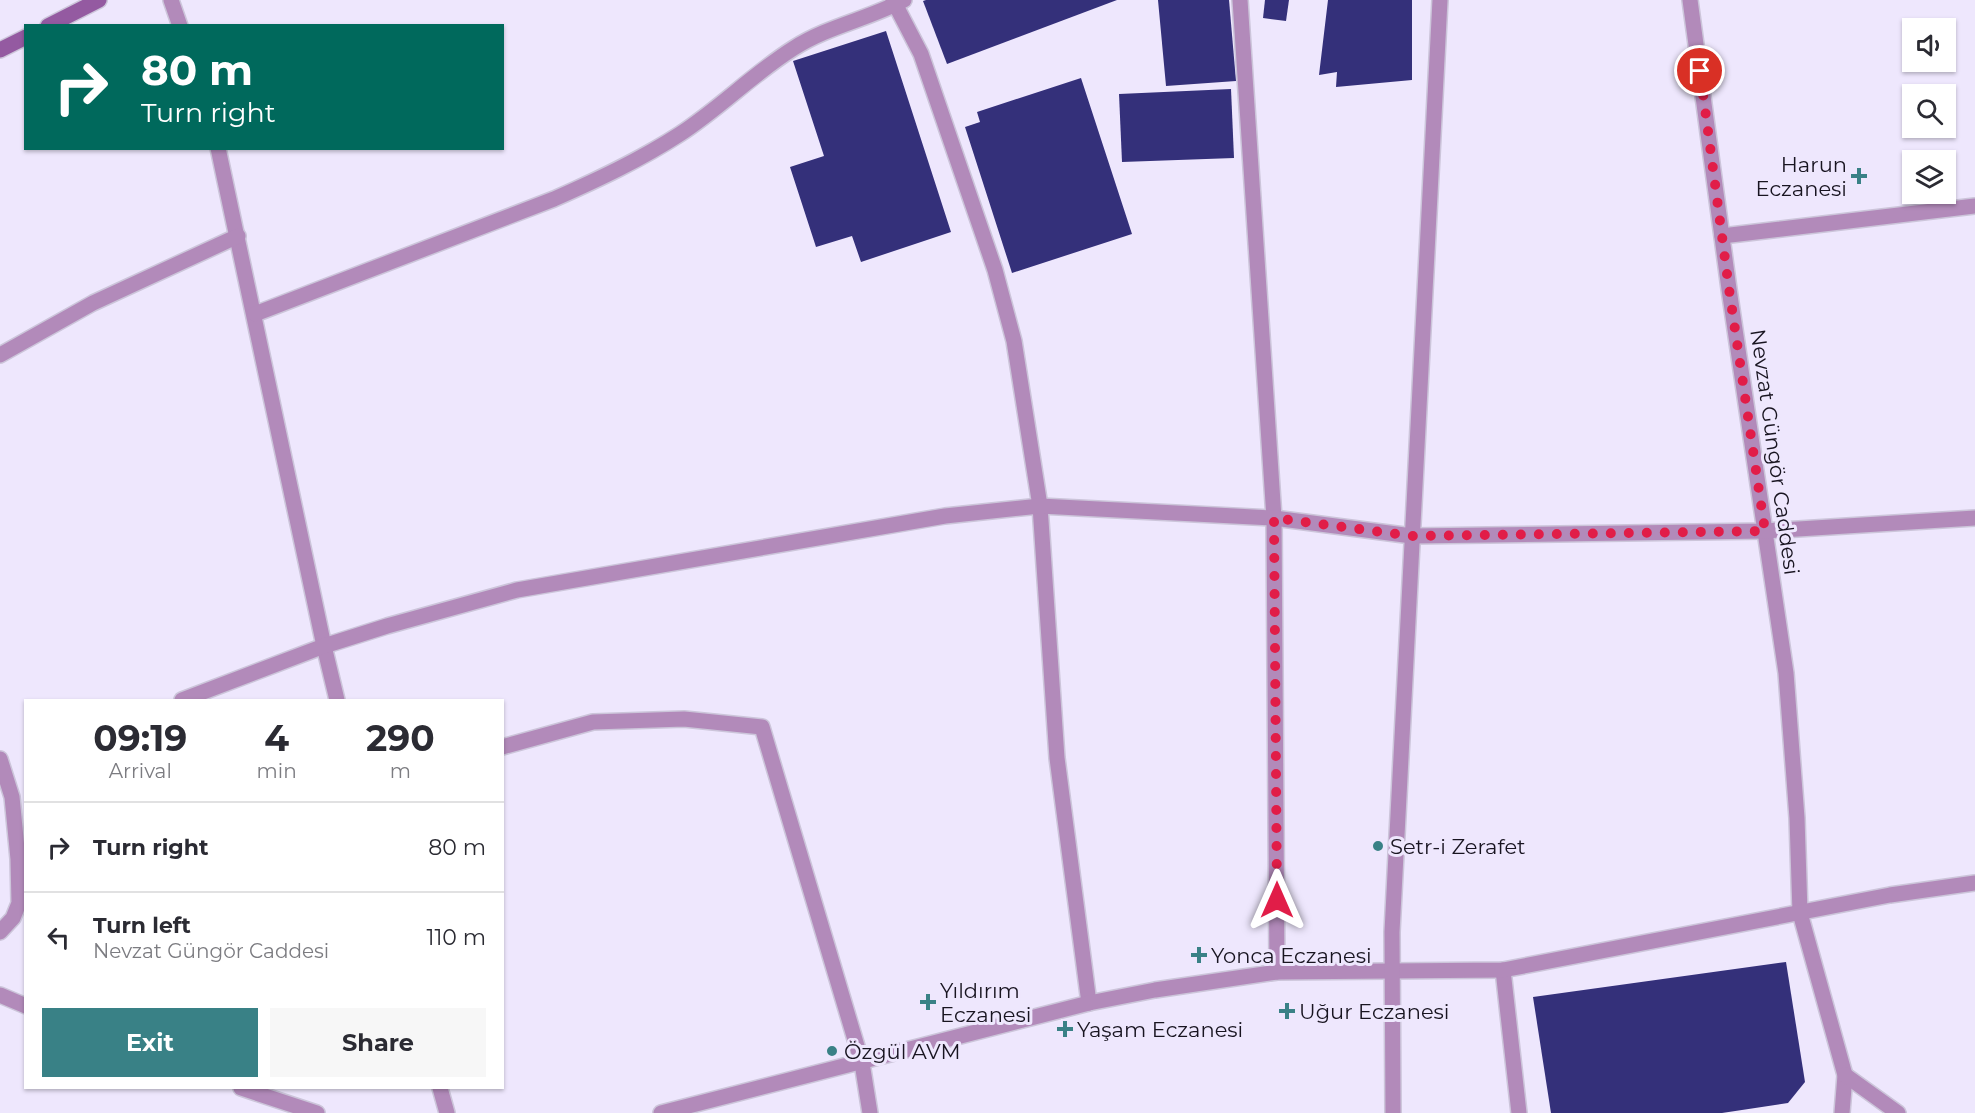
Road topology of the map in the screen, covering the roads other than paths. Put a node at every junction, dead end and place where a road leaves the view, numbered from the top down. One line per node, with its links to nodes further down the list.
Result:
1 (99, 0): 7 (main road)
2 (171, 0): 8 (street)
3 (1240, 0): 18 (street)
4 (1440, 0): 21 (street)
5 (1690, 0): 14 (street, Nevzat Güngör Caddesi)
6 (897, 2): 15 (street); 17 (street)
7 (52, 24)
8 (179, 24)
9 (24, 38): 10 (main road)
10 (0, 50)
11 (218, 150): 13 (street)
12 (1975, 206): 14 (street)
13 (238, 236): 15 (street); 16 (street)
14 (1722, 236): 20 (street, Nevzat Güngör Caddesi)
15 (255, 314): 22 (street)
16 (0, 355)
17 (1040, 506): 18 (street); 22 (street); 35 (street)
18 (1274, 518): 21 (street); 33 (street)
19 (1975, 518): 20 (street)
20 (1765, 531): 21 (street); 29 (street, Nevzat Güngör Caddesi)
21 (1412, 536): 31 (street)
22 (324, 646): 23 (street); 24 (street)
23 (185, 699)
24 (337, 699)
25 (504, 746): 37 (street)
26 (0, 759): 27 (street)
27 (19, 793): 30 (street)
28 (1975, 883): 29 (street)
29 (1800, 912): 32 (street); 38 (street, Nevzat Güngör Caddesi)
30 (0, 932)
31 (1392, 970): 32 (street); 33 (street); 45 (street)
32 (1503, 970): 46 (street)
33 (1277, 972): 35 (street)
34 (0, 996): 36 (street)
35 (1089, 1003): 37 (street)
36 (24, 1005)
37 (862, 1063): 43 (street); 44 (street)
38 (1845, 1075): 47 (street, Nevzat Güngör Caddesi); 48 (street)
39 (244, 1089): 41 (street)
40 (440, 1089): 42 (street)
41 (317, 1113)
42 (447, 1113)
43 (661, 1113)
44 (870, 1113)
45 (1393, 1113)
46 (1519, 1113)
47 (1842, 1113)
48 (1898, 1113)

